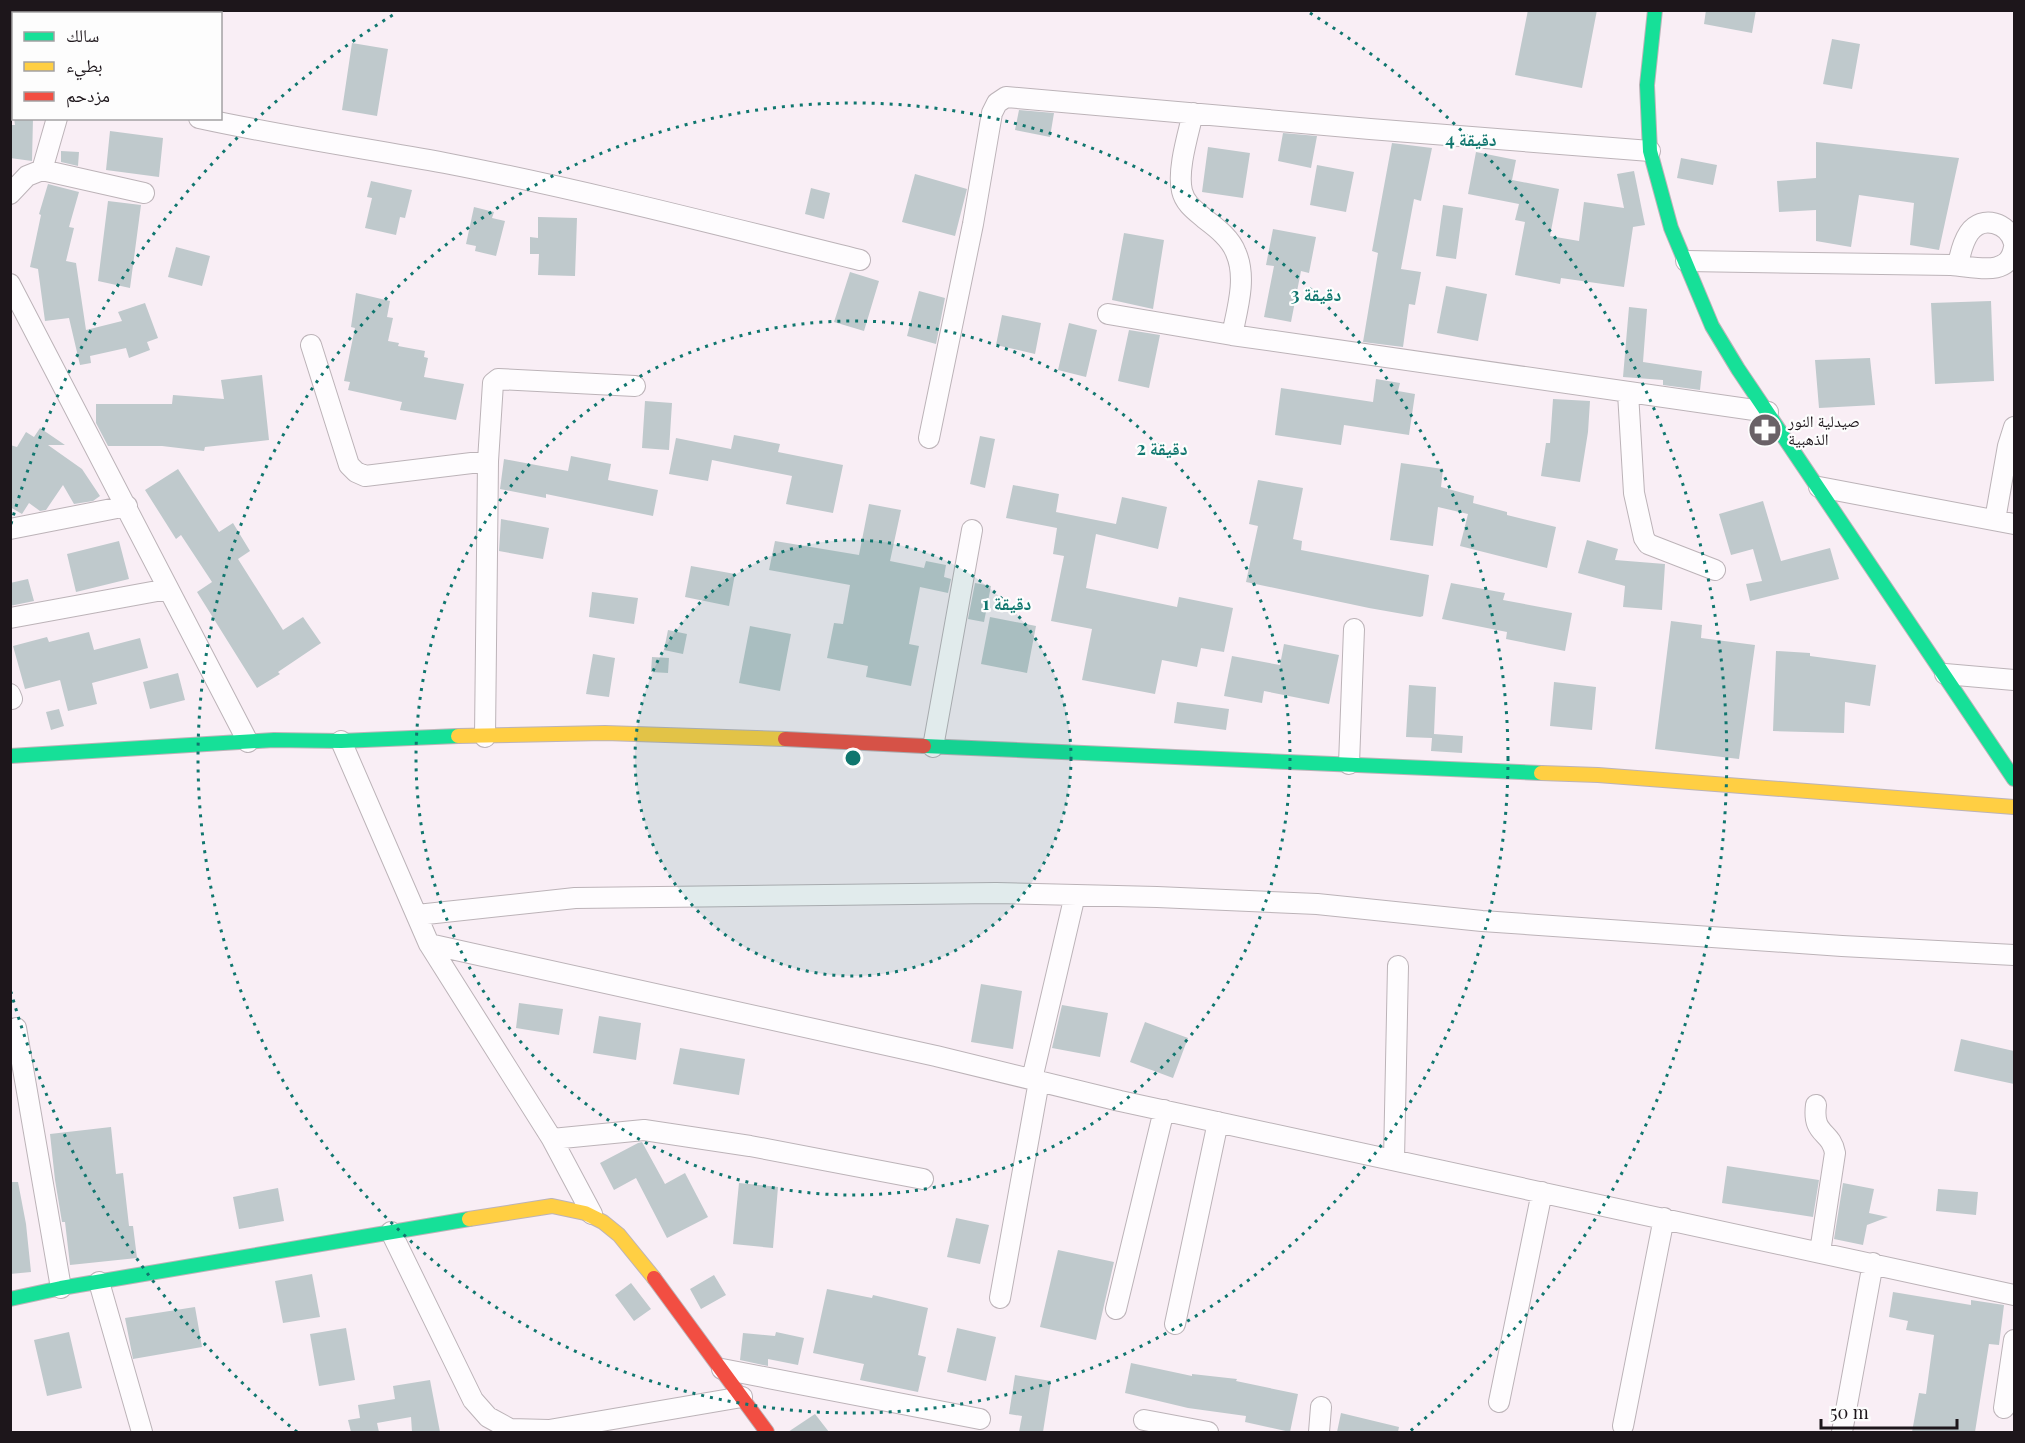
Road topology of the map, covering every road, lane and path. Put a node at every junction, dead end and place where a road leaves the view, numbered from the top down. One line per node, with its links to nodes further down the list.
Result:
1 (1655, 10): 5 (street)
2 (1193, 113): 5 (street); 15 (street); 21 (street)
3 (56, 120): 6 (street)
4 (208, 120): 10 (street)
5 (1650, 150): 11 (street)
6 (42, 170): 7 (street); 8 (street)
7 (144, 193)
8 (10, 194)
9 (2014, 245): 12 (street); 12 (street)
10 (860, 260)
11 (1686, 261): 12 (street); 19 (street)
12 (1958, 265)
13 (10, 284): 24 (street)
14 (1107, 314): 15 (street)
15 (1232, 335): 18 (street)
16 (311, 345): 22 (street)
17 (635, 386): 22 (street)
18 (1628, 393): 19 (street); 28 (street)
19 (1768, 412): 23 (street)
20 (2014, 427): 25 (street)
21 (928, 438)
22 (488, 461): 34 (street)
23 (1819, 487): 25 (street); 32 (street)
24 (127, 506): 26 (street); 29 (street)
25 (2005, 522)
26 (10, 529)
27 (972, 530): 37 (street)
28 (1715, 570)
29 (168, 589): 30 (street); 36 (street)
30 (10, 618)
31 (1354, 629): 39 (street)
32 (1945, 674): 33 (street); 40 (street)
33 (2014, 680)
34 (484, 737): 35 (street); 37 (street)
35 (341, 741): 36 (street); 43 (street)
36 (248, 742): 38 (street)
37 (933, 747): 39 (street)
38 (10, 756)
39 (1349, 764): 41 (street)
40 (2014, 779)
41 (2014, 807)
42 (1075, 895): 43 (street); 45 (street); 48 (street)
43 (417, 915): 44 (street)
44 (429, 944): 48 (street); 52 (street)
45 (2014, 955)
46 (1398, 966): 53 (street)
47 (16, 1028): 62 (street)
48 (1035, 1080): 50 (street); 64 (street)
49 (1816, 1105): 59 (street)
50 (1164, 1110): 51 (street); 66 (street)
51 (1218, 1122): 53 (street); 67 (street)
52 (552, 1138): 54 (street); 56 (street)
53 (1394, 1160): 55 (street)
54 (923, 1179)
55 (1542, 1192): 57 (street); 71 (street)
56 (592, 1214): 58 (street); 69 (street)
57 (1664, 1218): 59 (street); 76 (street)
58 (391, 1232): 61 (street); 70 (street)
59 (1820, 1252): 60 (street)
60 (1873, 1263): 63 (street); 81 (street)
61 (99, 1282): 62 (street); 77 (street)
62 (61, 1288): 65 (street)
63 (2014, 1295)
64 (1000, 1298)
65 (10, 1299)
66 (1116, 1309)
67 (1175, 1324)
68 (2014, 1340): 73 (street)
69 (722, 1369): 70 (street); 74 (street)
70 (742, 1397): 78 (street)
71 (1499, 1402)
72 (1321, 1407): 80 (street)
73 (2004, 1408)
74 (980, 1419)
75 (1144, 1420): 79 (street)
76 (1623, 1426)
77 (142, 1432)
78 (767, 1432)
79 (1208, 1432)
80 (1319, 1432)
81 (1842, 1432)

